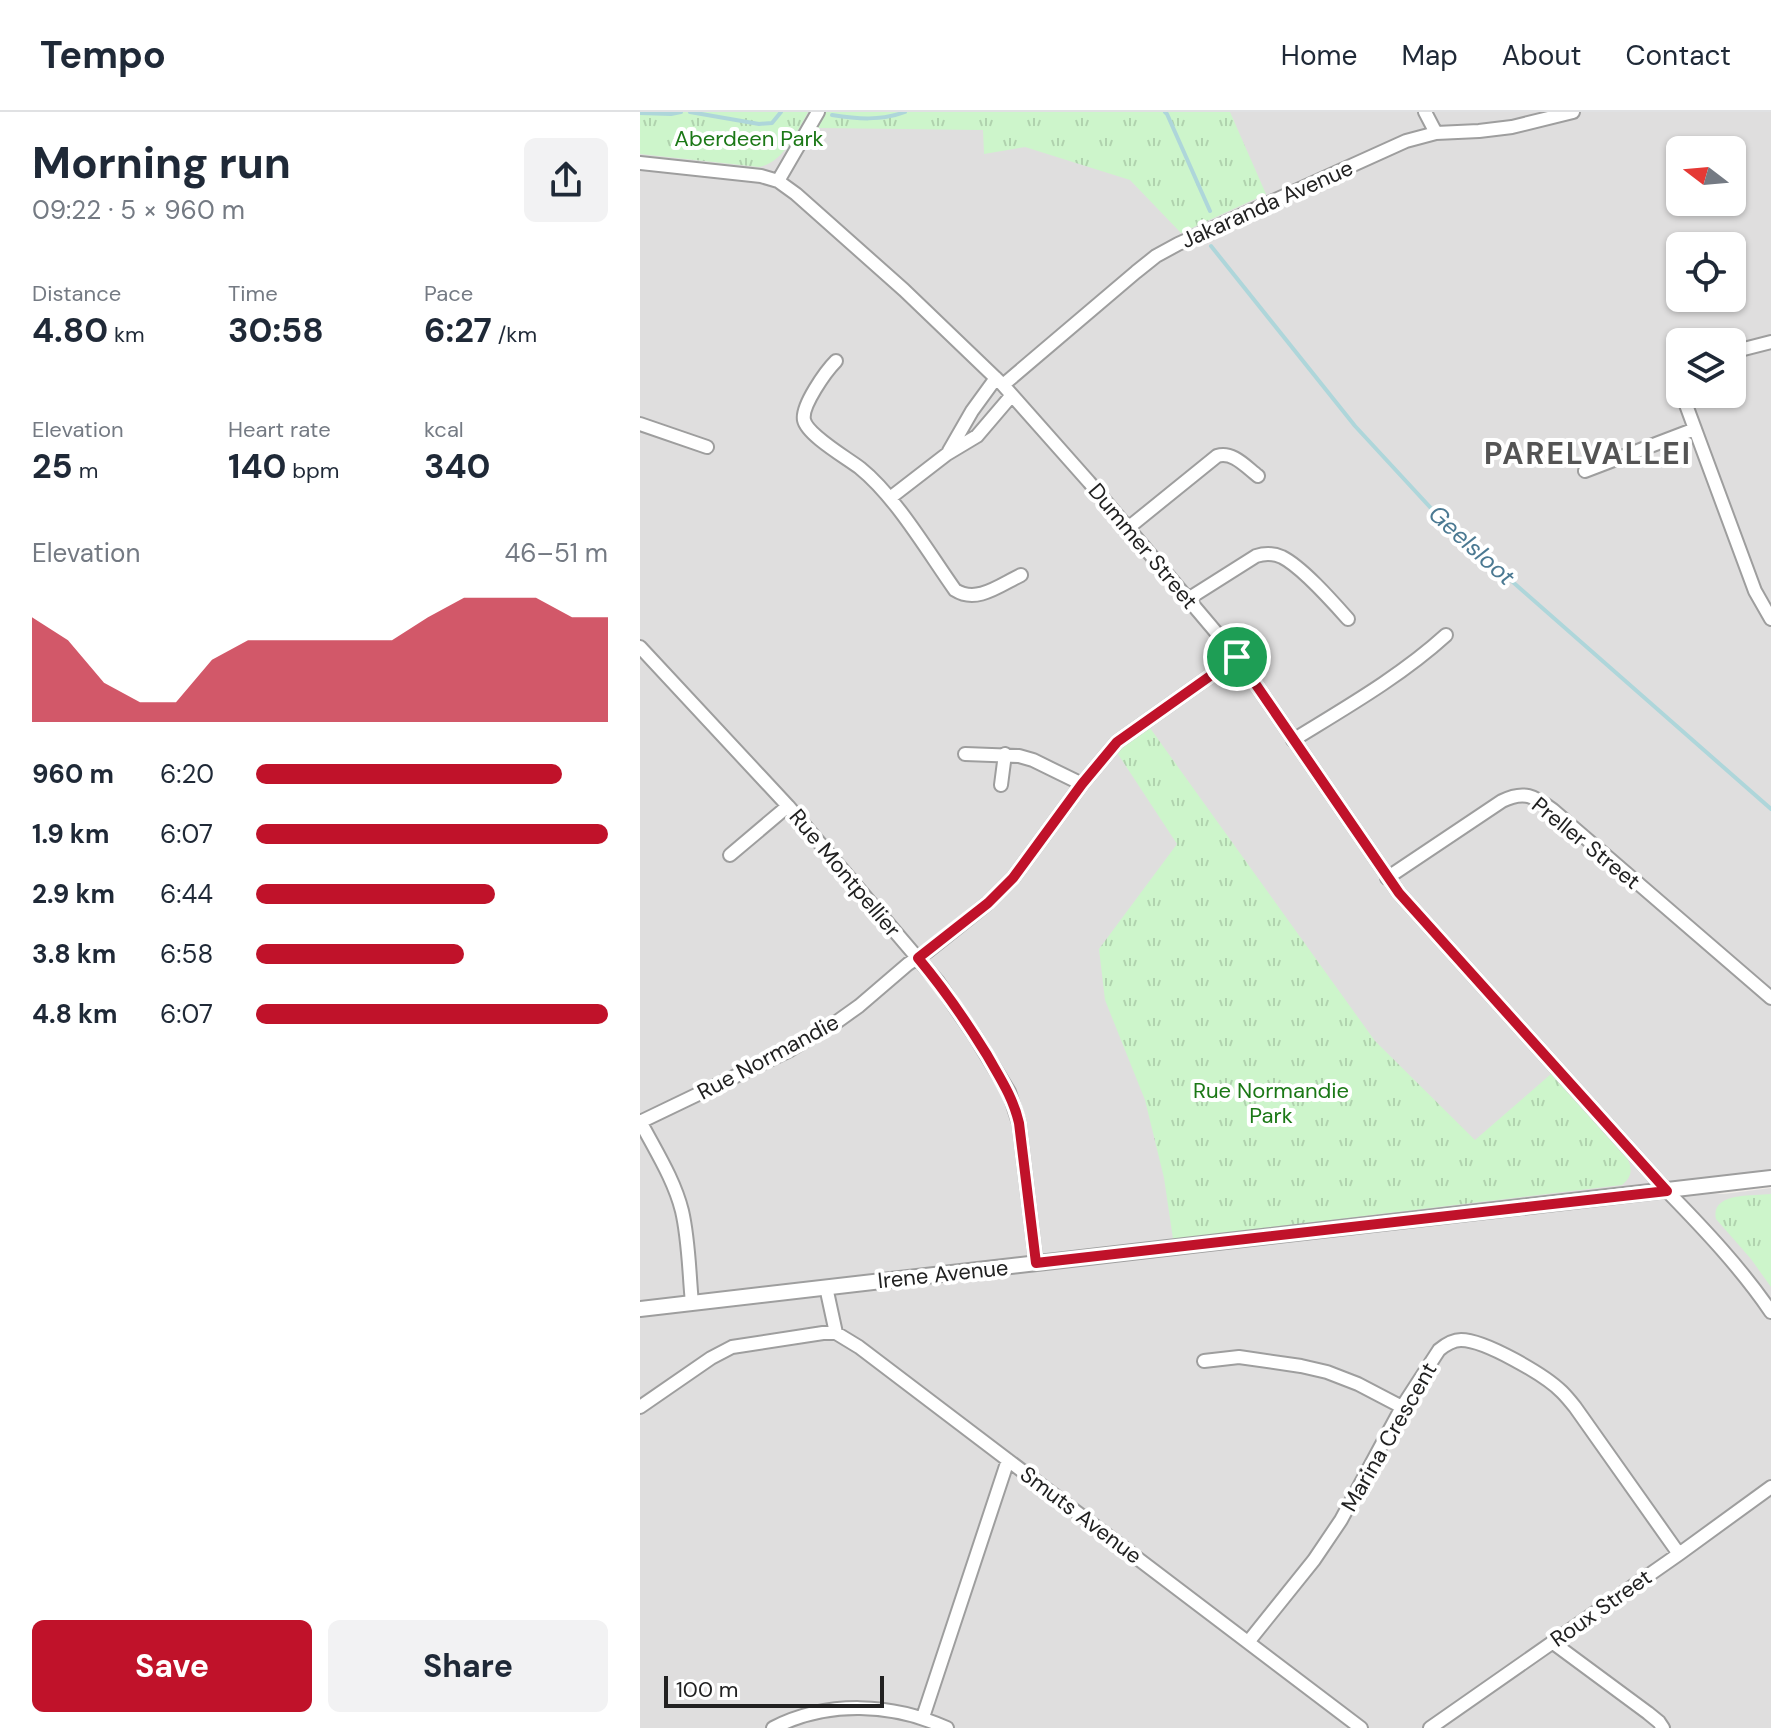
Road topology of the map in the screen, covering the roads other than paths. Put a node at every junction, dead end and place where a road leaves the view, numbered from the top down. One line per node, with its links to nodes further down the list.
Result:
1 (818, 112): 6 (street)
2 (1425, 112): 4 (street)
3 (1573, 112): 4 (street, Jakaranda Avenue)
4 (1436, 133): 10 (street, Jakaranda Avenue)
5 (640, 163): 6 (street, Dummer Street)
6 (778, 181): 10 (street, Dummer Street)
7 (1771, 342): 8 (street)
8 (1746, 348)
9 (836, 361): 18 (street)
10 (1004, 386): 15 (street); 15 (street); 19 (street, Dummer Street)
11 (1687, 408): 13 (street)
12 (640, 424): 14 (street)
13 (1695, 429): 16 (street); 22 (street)
14 (707, 447)
15 (947, 454): 18 (street)
16 (1585, 471)
17 (1258, 476): 19 (street)
18 (890, 498): 20 (street)
19 (1128, 528): 21 (street, Dummer Street)
20 (1021, 575)
21 (1188, 599): 23 (street); 27 (street, Dummer Street)
22 (1767, 604): 24 (street)
23 (1348, 619)
24 (1771, 619)
25 (1446, 635): 28 (street)
26 (640, 647): 33 (street, Rue Montpellier)
27 (1237, 657): 28 (street, Dummer Street); 31 (street, Rue Normandie)
28 (1293, 740): 35 (street, Dummer Street)
29 (965, 754): 30 (street)
30 (1005, 754): 31 (street); 32 (street)
31 (1082, 784): 36 (street, Rue Normandie)
32 (1001, 785)
33 (788, 806): 34 (street); 36 (street, Rue Montpellier)
34 (730, 855)
35 (1387, 878): 37 (street, Preller Street); 40 (street, Dummer Street)
36 (918, 958): 38 (street, Rue Normandie); 41 (street, Rue Montpellier)
37 (1771, 998)
38 (640, 1122): 43 (street)
39 (1771, 1178): 40 (street, Irene Avenue)
40 (1667, 1191): 41 (street, Irene Avenue); 45 (street, Dummer Street)
41 (1036, 1263): 42 (street, Irene Avenue)
42 (826, 1287): 43 (street, Irene Avenue); 46 (street)
43 (692, 1303): 44 (street, Irene Avenue)
44 (640, 1309)
45 (1771, 1312)
46 (836, 1333): 48 (street); 50 (street, Smuts Avenue)
47 (1204, 1361): 49 (street)
48 (640, 1407)
49 (1402, 1407): 52 (street, Marina Crescent); 53 (street, Marina Crescent)
50 (1008, 1460): 53 (street, Smuts Avenue); 55 (street)
51 (1771, 1487): 52 (street, Roux Street)
52 (1679, 1554): 54 (street, Roux Street)
53 (1249, 1641): 58 (street, Smuts Avenue)
54 (1552, 1642): 59 (street, Roux Street); 60 (street)
55 (923, 1717): 56 (street); 57 (street)
56 (773, 1728)
57 (947, 1728)
58 (1361, 1728)
59 (1430, 1728)
60 (1663, 1728)

